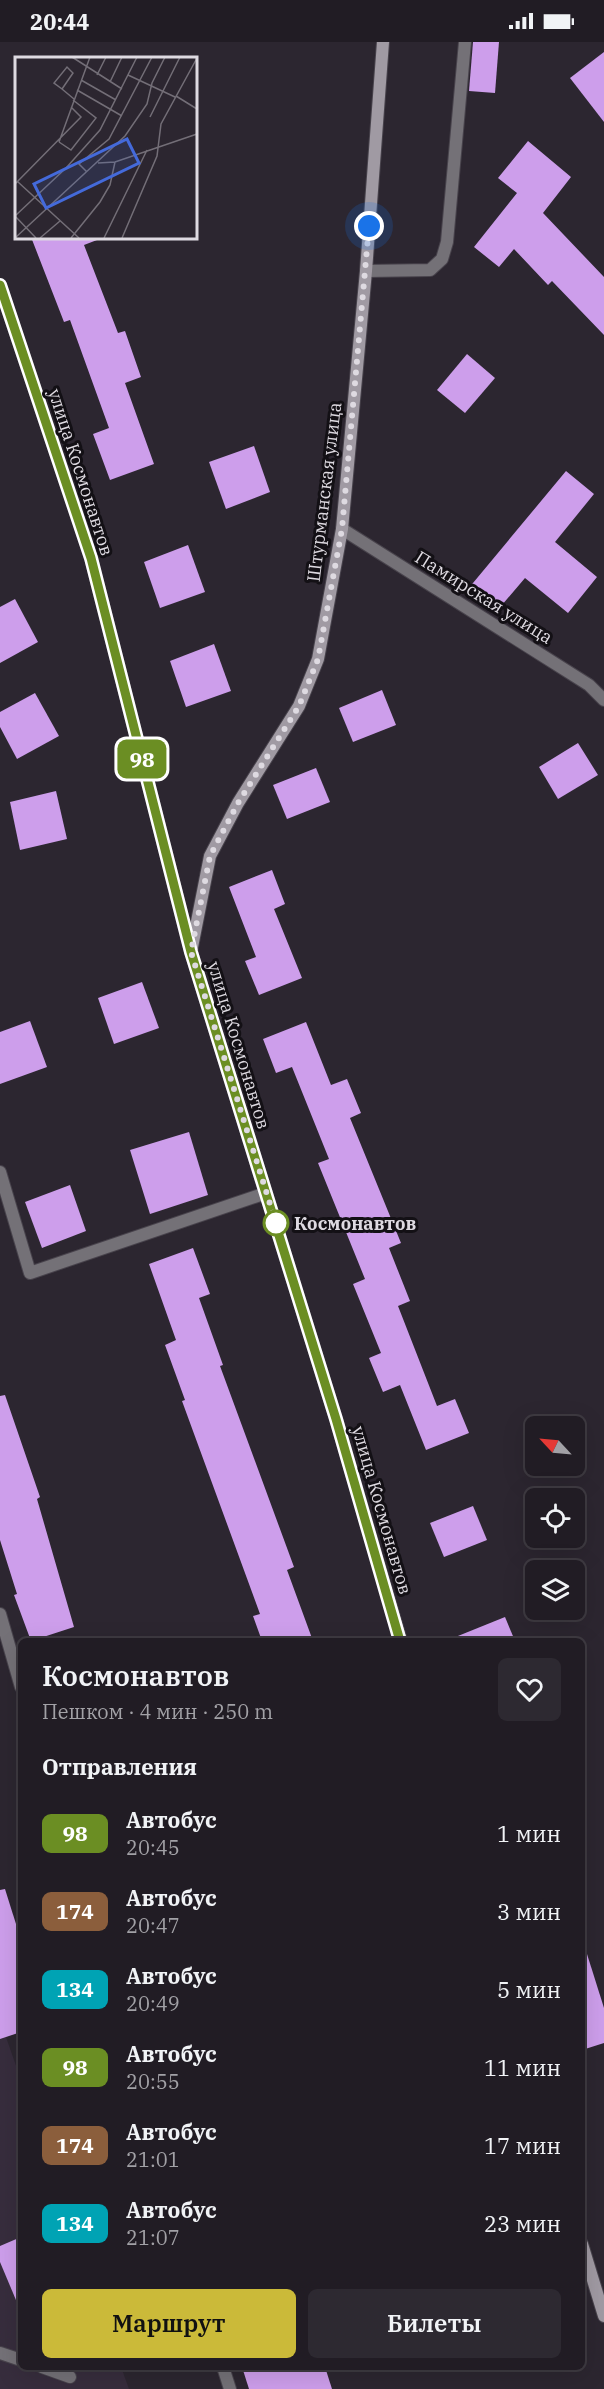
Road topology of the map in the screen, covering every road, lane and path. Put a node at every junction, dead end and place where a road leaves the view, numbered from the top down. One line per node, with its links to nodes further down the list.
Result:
1 (383, 42): 3 (street, Штурманская улица)
2 (465, 42): 3 (street)
3 (366, 271): 5 (street, Штурманская улица)
4 (0, 285): 7 (street, улица Космонавтов)
5 (342, 529): 6 (street, Памирская улица); 7 (street, Штурманская улица)
6 (604, 700)
7 (191, 952): 9 (street, улица Космонавтов)
8 (0, 1172): 9 (street)
9 (266, 1193): 11 (street, улица Космонавтов)
10 (0, 1614): 12 (street)
11 (399, 1638)
12 (18, 1677)
13 (585, 2254): 14 (street)
14 (604, 2316)
15 (0, 2353): 16 (street)
16 (18, 2359)
17 (50, 2370): 19 (street)
18 (224, 2370): 20 (street)
19 (70, 2377)
20 (230, 2389)

